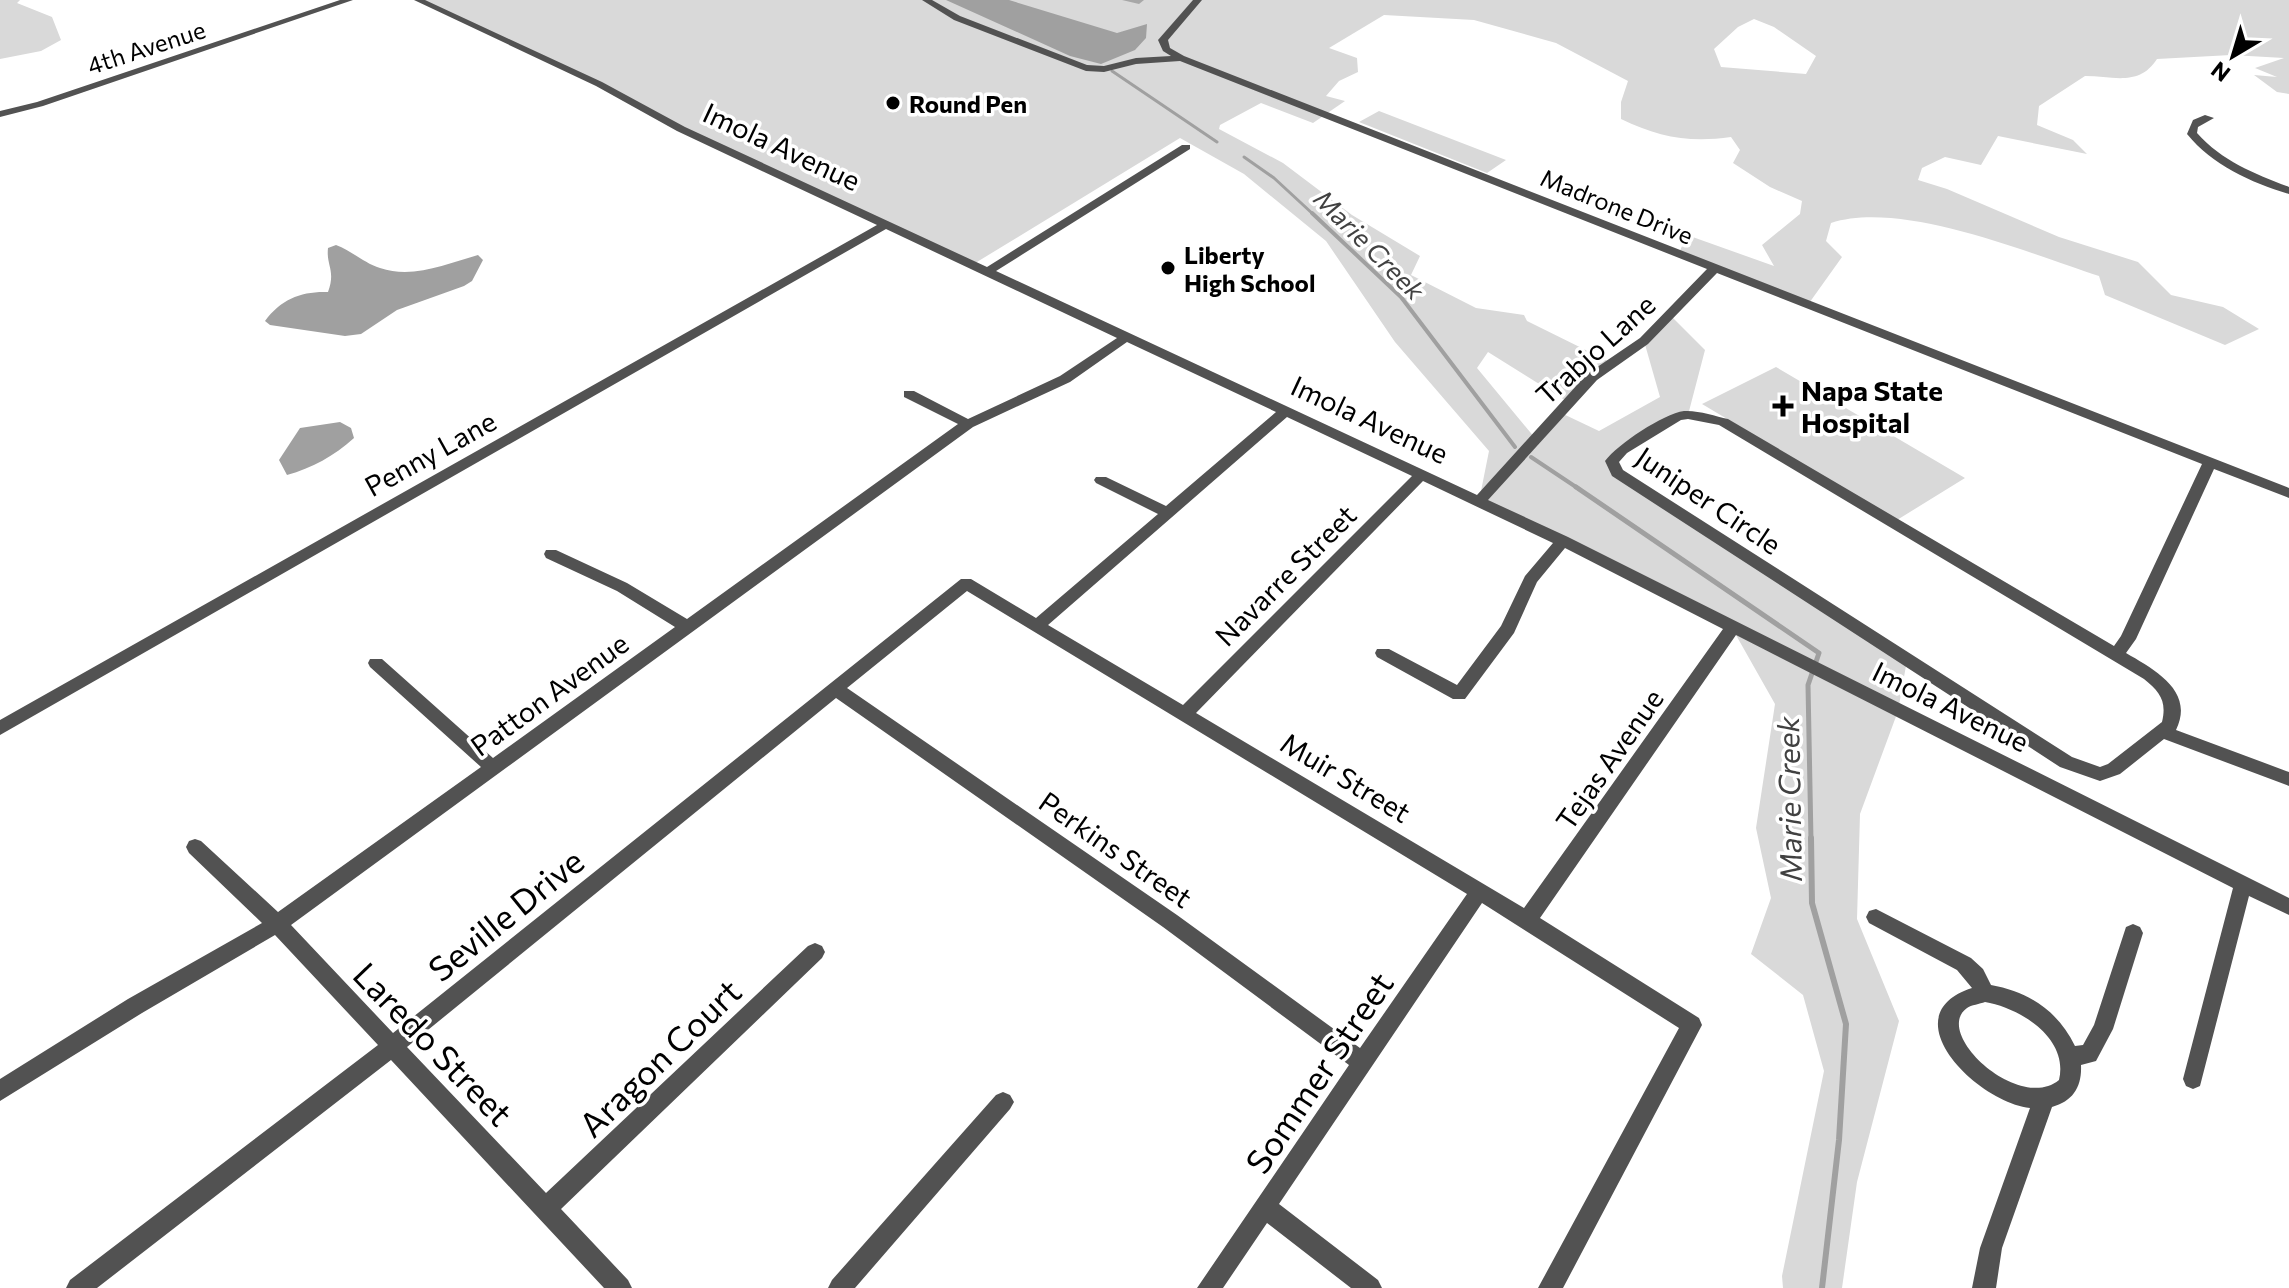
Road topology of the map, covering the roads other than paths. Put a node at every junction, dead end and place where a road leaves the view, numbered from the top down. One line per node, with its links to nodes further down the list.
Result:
1 (349, 0): 6 (street, 4th Avenue)
2 (418, 0): 10 (street, Imola Avenue)
3 (926, 0): 5 (street, Madrone Drive)
4 (1198, 0): 5 (street)
5 (1181, 58): 11 (street, Madrone Drive)
6 (0, 114)
7 (2209, 118): 9 (street)
8 (1186, 147): 12 (street)
9 (2289, 191)
10 (885, 225): 12 (street, Imola Avenue); 34 (street, Penny Lane)
11 (1714, 269): 17 (street, Madrone Drive); 21 (street, Trabjo Lane)
12 (987, 272): 13 (street, Imola Avenue)
13 (1127, 337): 15 (street, Imola Avenue); 16 (street, Patton Avenue)
14 (909, 394): 16 (street)
15 (1286, 411): 18 (street, Imola Avenue); 22 (street)
16 (968, 424): 27 (street, Patton Avenue)
17 (2210, 463): 20 (street, Madrone Drive); 30 (street)
18 (1422, 474): 21 (street, Imola Avenue); 33 (street, Navarre Street)
19 (1101, 480): 22 (street)
20 (2289, 493)
21 (1479, 501): 23 (street, Imola Avenue)
22 (1168, 513): 26 (street)
23 (1563, 541): 28 (street, Imola Avenue); 29 (street)
24 (551, 554): 27 (street)
25 (966, 583): 26 (street, Muir Street); 32 (street, Seville Drive)
26 (1038, 625): 33 (street, Muir Street)
27 (687, 627): 36 (street, Patton Avenue)
28 (1732, 628): 39 (street, Imola Avenue); 43 (street, Tejas Avenue)
29 (1383, 653)
30 (2116, 655): 35 (street, Juniper Circle); 35 (street, Juniper Circle)
31 (376, 663): 36 (street)
32 (834, 688): 48 (street, Seville Drive); 50 (street, Perkins Street)
33 (1186, 713): 40 (street, Muir Street)
34 (0, 728)
35 (2163, 732): 37 (street)
36 (492, 767): 44 (street, Patton Avenue)
37 (2289, 779)
38 (195, 847): 44 (street, Laredo Street)
39 (2243, 884): 41 (street, Imola Avenue); 51 (street)
40 (1479, 891): 43 (street, Muir Street); 50 (street, Sommer Street)
41 (2289, 907)
42 (1876, 917): 47 (street)
43 (1527, 920): 62 (street, Muir Street)
44 (277, 924): 48 (street, Laredo Street); 52 (street, Patton Avenue)
45 (2133, 933): 49 (street)
46 (815, 952): 55 (street, Aragon Court)
47 (1985, 993): 49 (street); 53 (street)
48 (393, 1046): 55 (street, Laredo Street); 57 (street, Seville Drive)
49 (2070, 1057): 53 (street)
50 (1362, 1062): 56 (street, Sommer Street)
51 (2193, 1079)
52 (0, 1091)
53 (2044, 1099): 63 (street)
54 (1003, 1102): 59 (street)
55 (546, 1208): 58 (street, Laredo Street)
56 (1266, 1208): 60 (street, Sommer Street); 61 (street)
57 (78, 1288)
58 (620, 1288)
59 (840, 1288)
60 (1209, 1288)
61 (1370, 1288)
62 (1550, 1288)
63 (1984, 1288)

